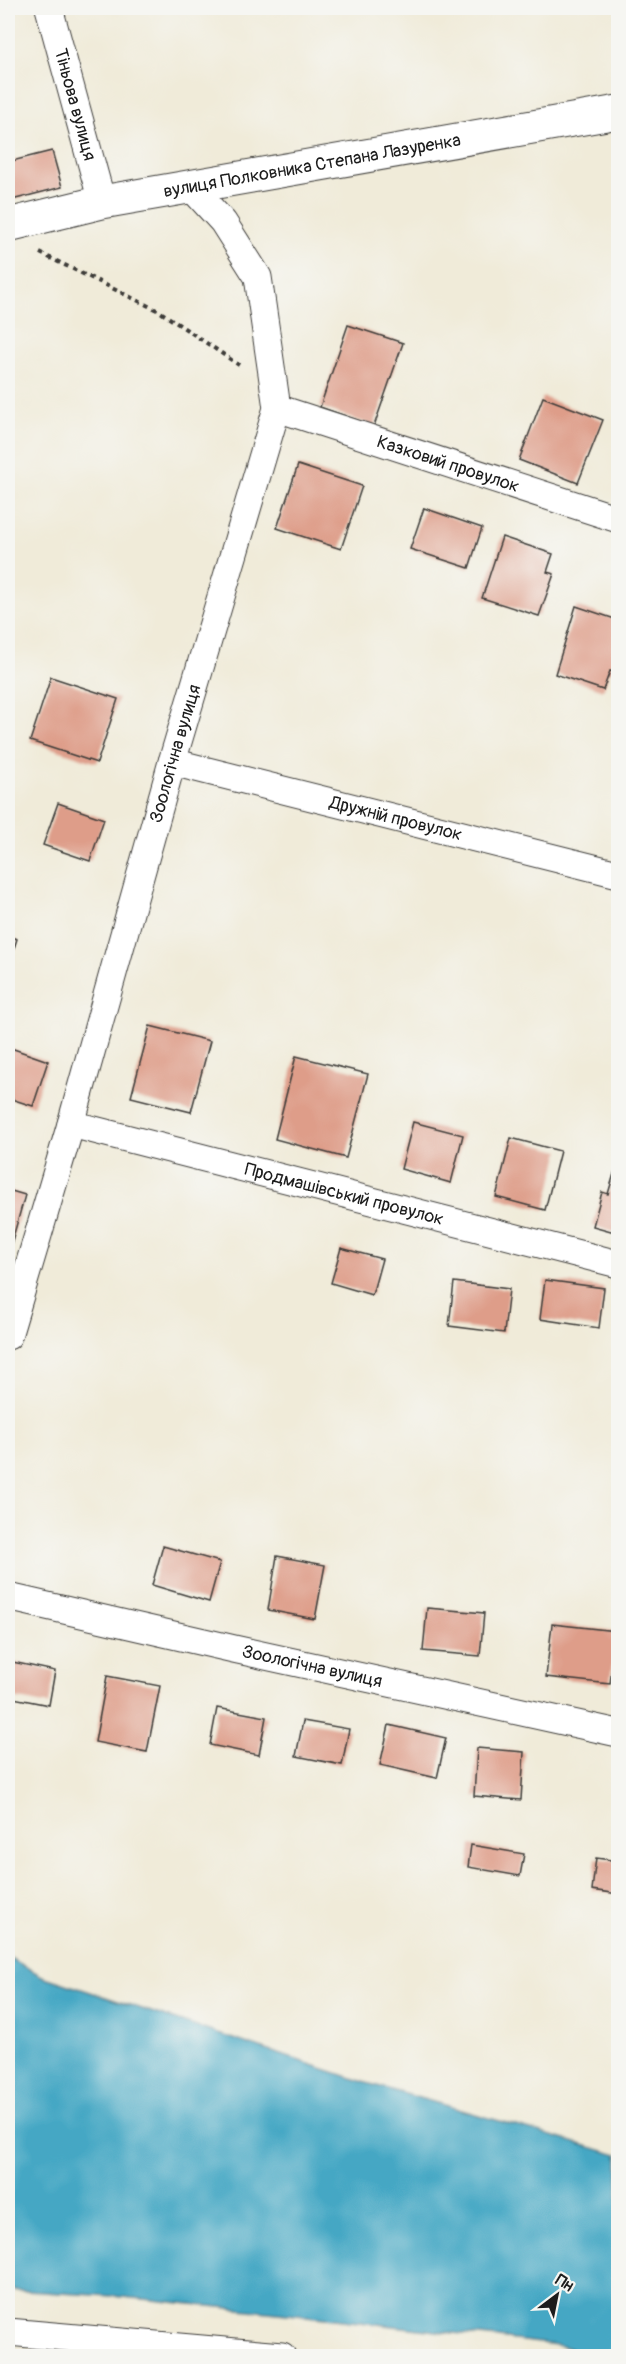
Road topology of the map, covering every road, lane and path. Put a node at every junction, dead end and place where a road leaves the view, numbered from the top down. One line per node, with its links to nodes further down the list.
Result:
1 (49, 8): 4 (street, Тіньова вулиця)
2 (618, 112): 3 (street, вулиця Полковника Степана Лазуренка)
3 (191, 187): 4 (street, вулиця Полковника Степана Лазуренка); 8 (street, Зоологічна вулиця)
4 (102, 202): 5 (street, вулиця Полковника Степана Лазуренка)
5 (8, 225)
6 (38, 252): 7 (path)
7 (244, 369)
8 (277, 408): 9 (street, Казковий провулок); 10 (street, Зоологічна вулиця)
9 (618, 519)
10 (172, 762): 11 (street, Дружній провулок); 12 (street, Зоологічна вулиця)
11 (618, 874)
12 (71, 1124): 13 (street, Продмашівський провулок); 14 (street, Зоологічна вулиця)
13 (618, 1264)
14 (8, 1336)
15 (8, 1597): 16 (street, Зоологічна вулиця)
16 (618, 1732)
17 (8, 2332): 18 (street)
18 (57, 2346): 19 (street)
19 (282, 2356)

